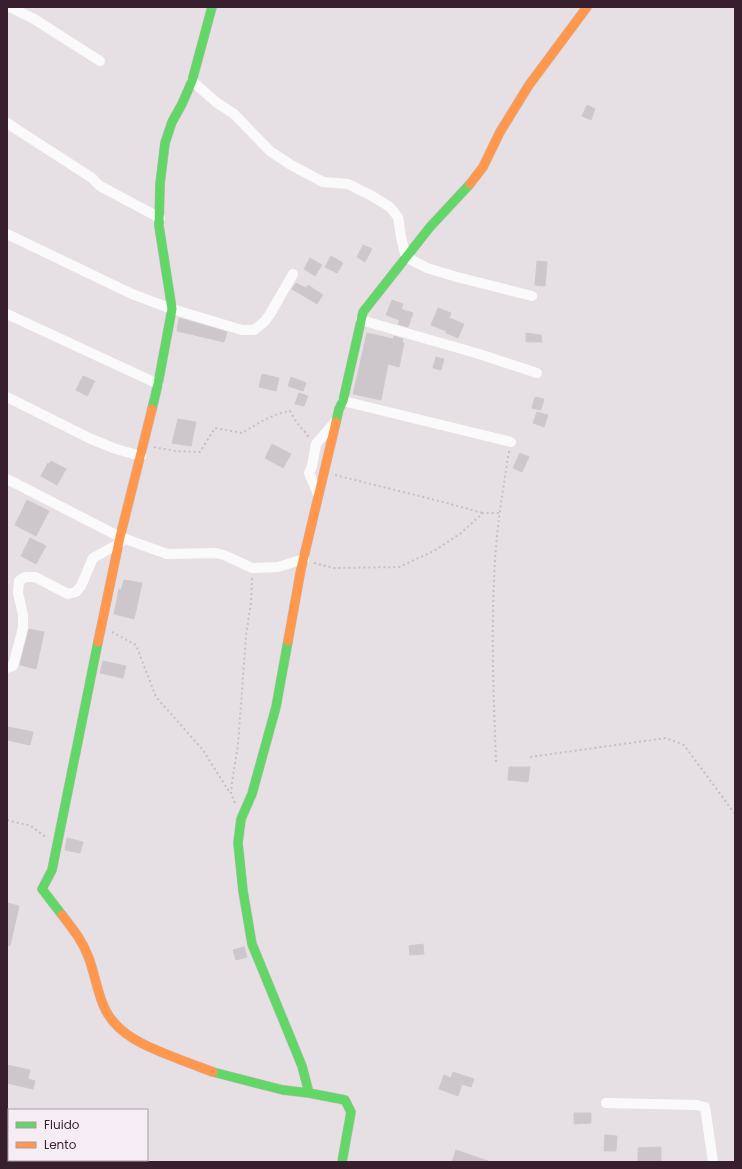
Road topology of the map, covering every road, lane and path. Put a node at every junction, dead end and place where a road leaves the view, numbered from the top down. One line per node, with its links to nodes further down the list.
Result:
1 (10, 7): 4 (street)
2 (212, 7): 5 (street)
3 (587, 7): 9 (street)
4 (100, 61)
5 (192, 81): 7 (street); 9 (street)
6 (7, 123): 7 (street)
7 (160, 218): 12 (street)
8 (7, 234): 12 (street)
9 (406, 257): 11 (street); 14 (street)
10 (293, 274): 12 (street)
11 (532, 296)
12 (172, 309): 16 (street)
13 (7, 314): 16 (street)
14 (361, 320): 15 (street); 18 (street)
15 (537, 373)
16 (158, 384): 22 (street)
17 (7, 397): 23 (street)
18 (343, 401): 19 (street); 20 (street)
19 (337, 421): 21 (street); 24 (street)
20 (511, 442): 28 (path)
21 (316, 444): 22 (path); 26 (street)
22 (143, 445): 23 (street)
23 (141, 456): 29 (street)
24 (323, 475): 26 (street); 27 (path)
25 (7, 479): 29 (street)
26 (318, 494): 30 (street)
27 (483, 513): 28 (path); 30 (path)
28 (499, 513): 35 (path)
29 (120, 540): 31 (street); 32 (street); 33 (street)
30 (304, 559): 31 (street); 38 (street)
31 (252, 568): 36 (path)
32 (101, 626): 36 (path); 40 (street)
33 (7, 668)
34 (530, 757): 37 (path)
35 (496, 762)
36 (231, 794): 38 (path)
37 (735, 814)
38 (241, 819): 41 (street)
39 (7, 820): 40 (path)
40 (57, 845): 41 (street)
41 (309, 1093): 43 (street)
42 (606, 1103): 44 (street)
43 (342, 1162)
44 (713, 1162)

